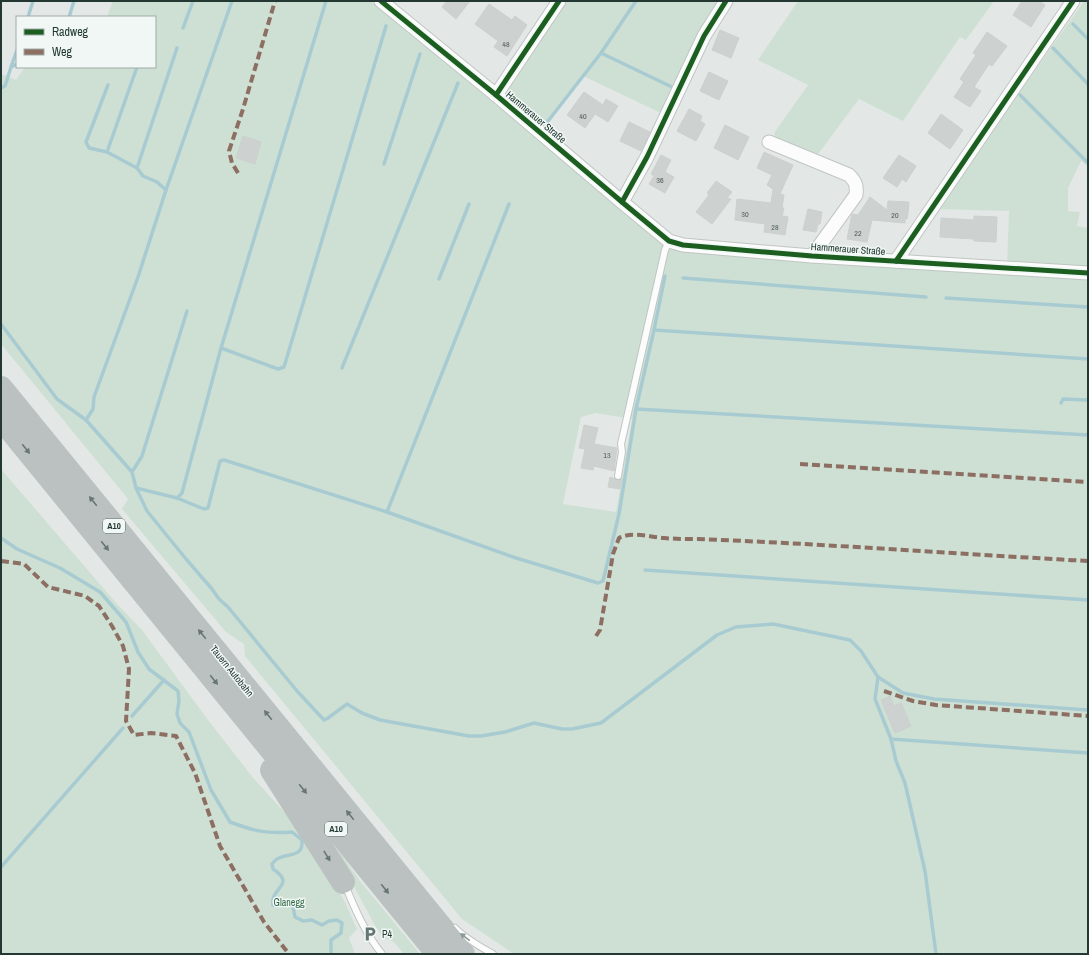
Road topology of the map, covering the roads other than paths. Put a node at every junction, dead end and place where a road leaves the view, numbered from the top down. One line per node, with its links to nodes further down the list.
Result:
1 (381, 1): 5 (street, Hammerauer Straße)
2 (559, 1): 5 (street)
3 (726, 1): 7 (street)
4 (1073, 1): 10 (street)
5 (496, 94): 7 (street, Hammerauer Straße)
6 (769, 142): 9 (street, Hammerauer Straße)
7 (622, 202): 8 (street, Hammerauer Straße)
8 (669, 241): 9 (street, Hammerauer Straße); 14 (lane)
9 (812, 256): 10 (street, Hammerauer Straße)
10 (896, 262): 11 (street, Hammerauer Straße)
11 (1088, 273)
12 (1, 388): 17 (highway, Tauern Autobahn / A10, one-way to 12)
13 (1, 418): 15 (highway, Tauern Autobahn / A10, one-way to 15)
14 (618, 476)
15 (234, 704): 16 (highway, one-way to 16); 20 (highway, Tauern Autobahn / A10, one-way to 20)
16 (343, 882): 19 (lane)
17 (423, 904): 18 (highway); 21 (highway, Tauern Autobahn / A10)
18 (447, 919): 22 (lane, one-way to 18)
19 (382, 954)
20 (438, 954)
21 (463, 954)
22 (493, 954)

